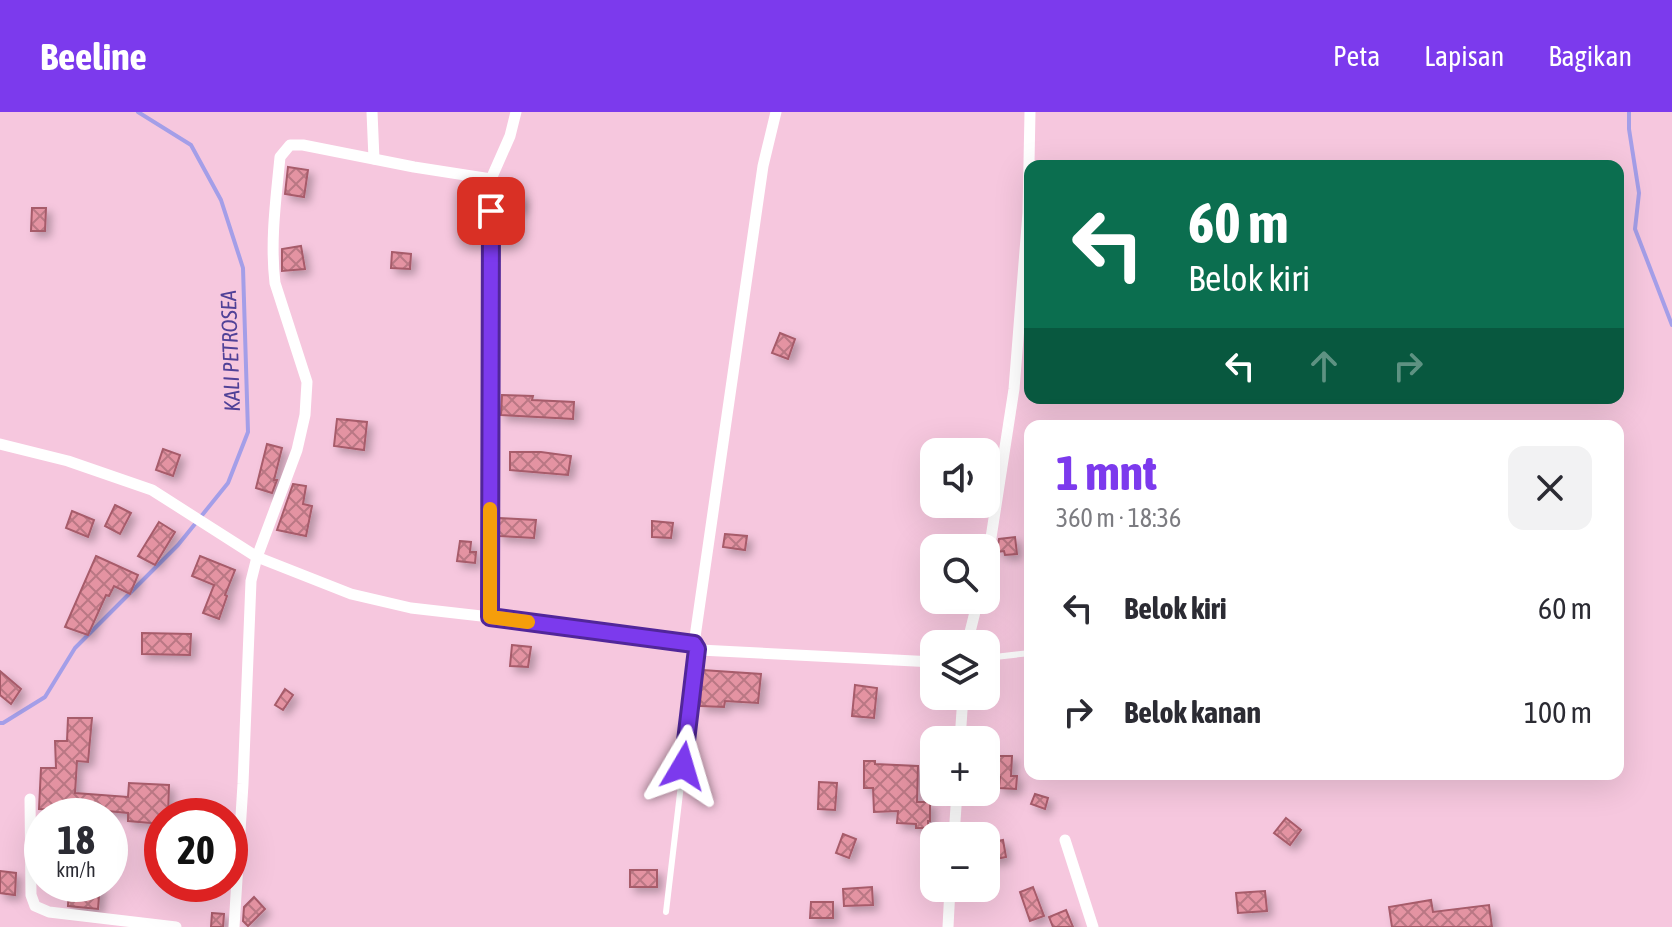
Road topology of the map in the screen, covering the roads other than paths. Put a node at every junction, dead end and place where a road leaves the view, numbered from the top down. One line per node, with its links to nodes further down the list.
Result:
1 (372, 112): 5 (street)
2 (516, 112): 7 (street)
3 (776, 112): 13 (street)
4 (1030, 112): 6 (street)
5 (374, 159): 7 (street); 11 (street)
6 (1029, 160)
7 (491, 179): 12 (street)
8 (1024, 263): 10 (street)
9 (0, 444): 11 (street)
10 (992, 534)
11 (257, 557): 12 (street); 22 (street)
12 (490, 617): 13 (street)
13 (695, 646): 16 (street); 20 (lane)
14 (1024, 654): 15 (lane)
15 (1000, 656)
16 (920, 661)
17 (1065, 840): 24 (street)
18 (33, 902): 21 (street)
19 (949, 902): 23 (street)
20 (666, 912)
21 (176, 927)
22 (234, 927)
23 (948, 927)
24 (1093, 927)

